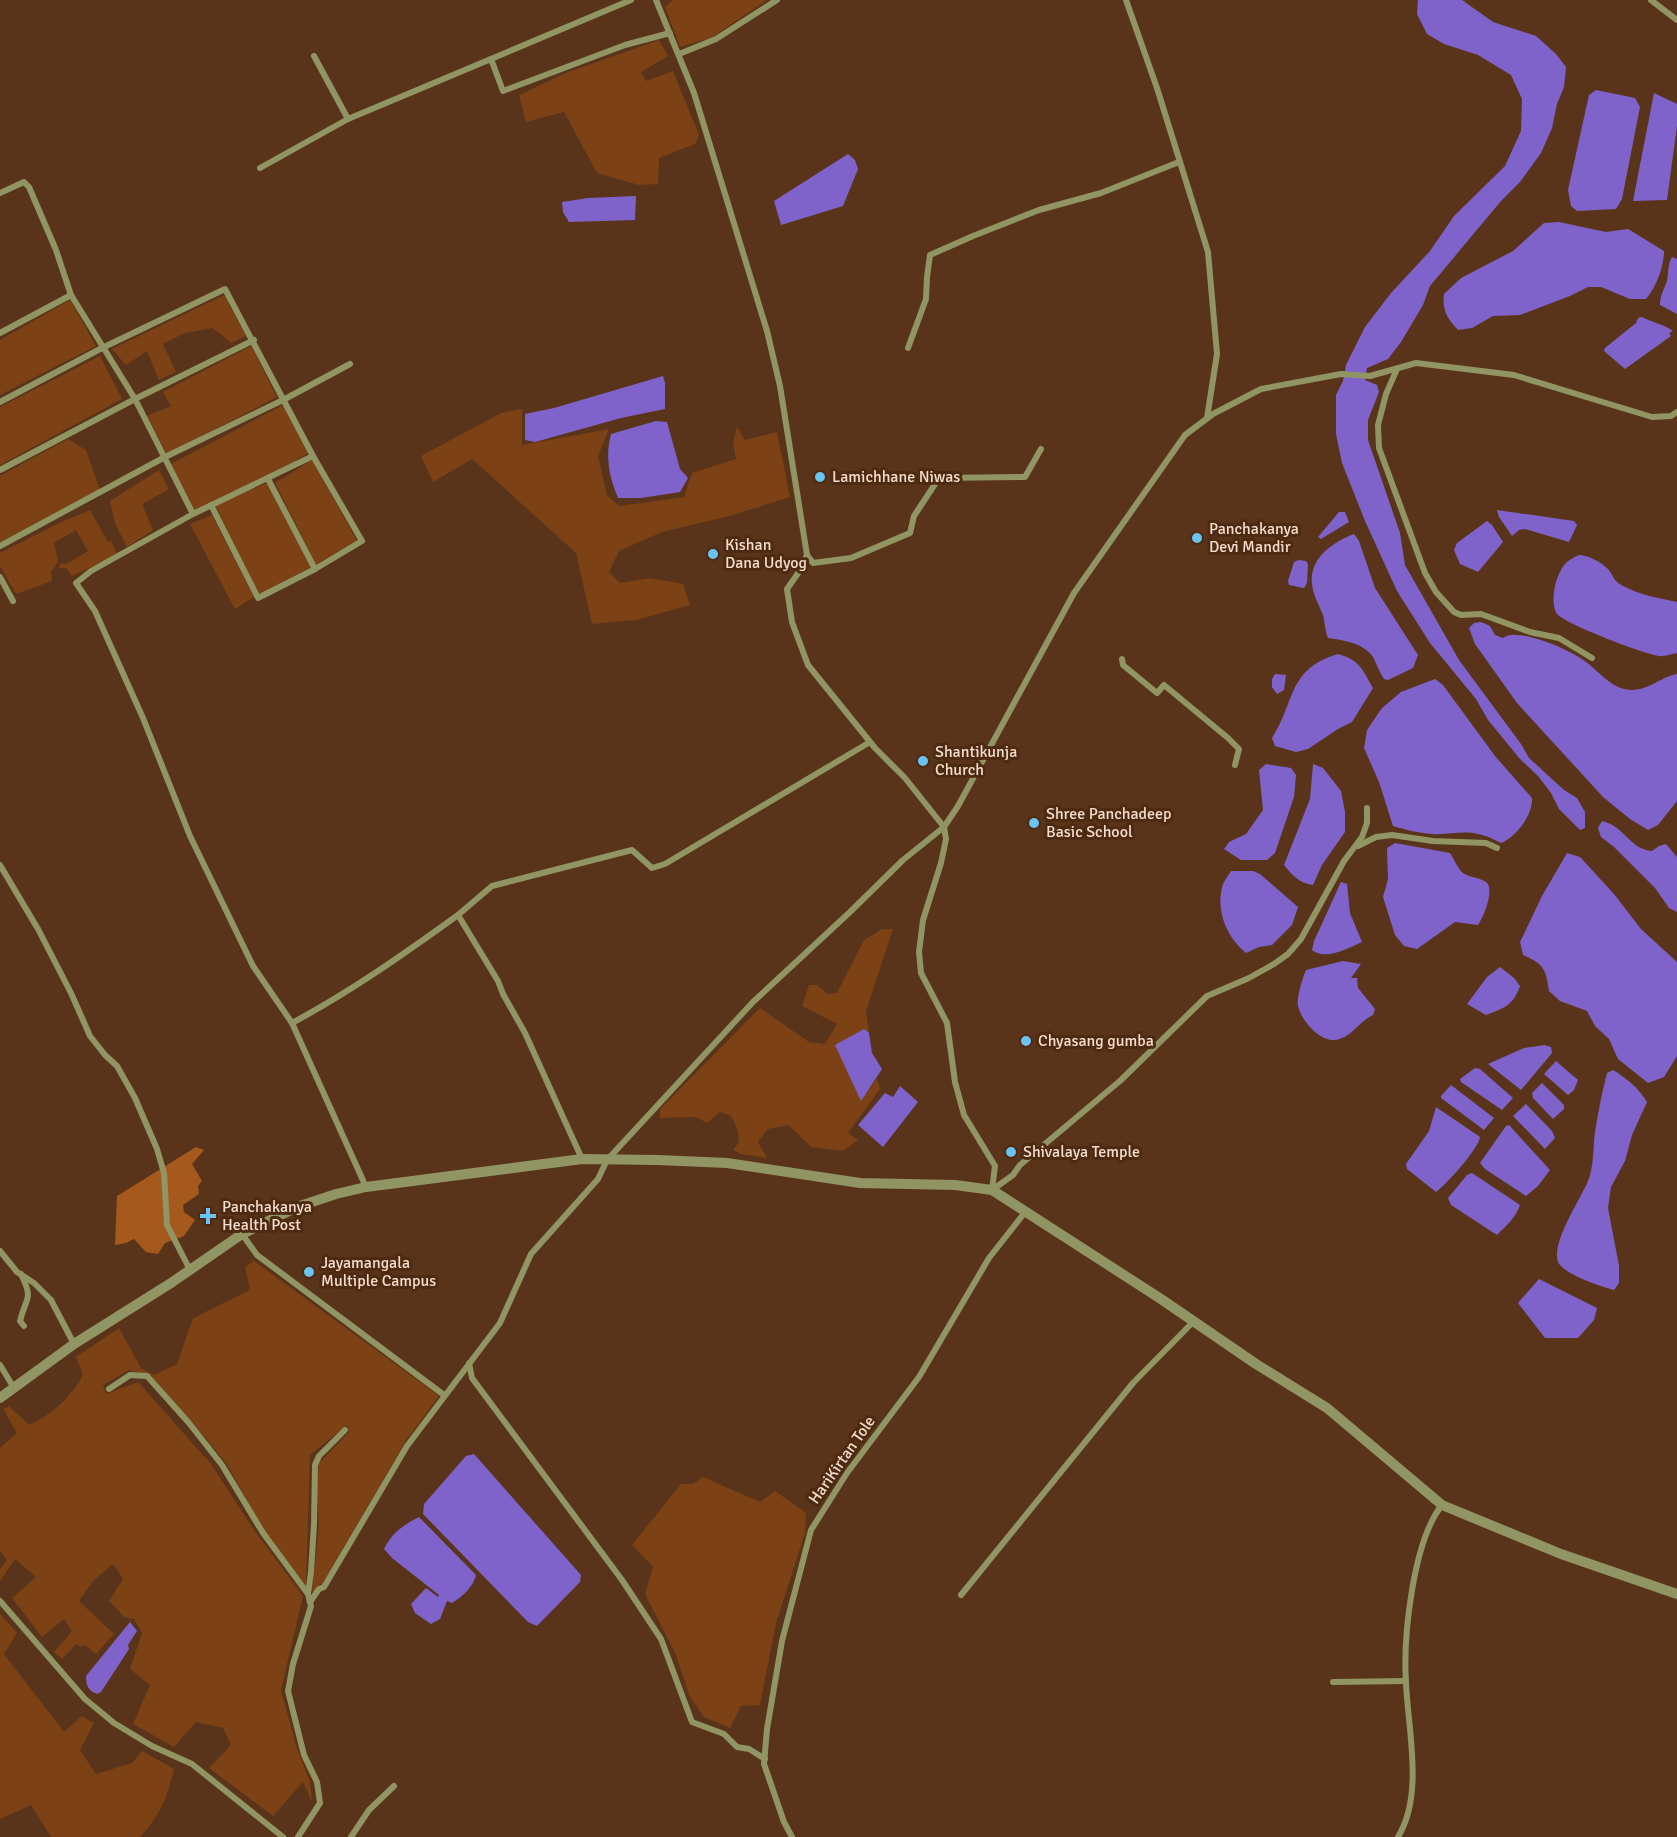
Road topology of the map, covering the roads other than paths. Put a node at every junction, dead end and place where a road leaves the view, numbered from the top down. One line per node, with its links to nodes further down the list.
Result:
1 (632, 0): 10 (street)
2 (656, 0): 7 (street)
3 (777, 0): 8 (street)
4 (1126, 0): 12 (street)
5 (1651, 0): 6 (street)
6 (1677, 20)
7 (670, 33): 8 (street); 10 (street)
8 (679, 54): 35 (street)
9 (314, 56): 11 (street)
10 (490, 59): 11 (street)
11 (348, 119): 13 (street)
12 (1179, 162): 19 (street); 26 (street)
13 (260, 168)
14 (0, 193): 15 (street)
15 (71, 295): 16 (street); 18 (street)
16 (0, 333)
17 (254, 340): 18 (street); 22 (street); 23 (street)
18 (102, 348): 22 (street); 24 (street)
19 (908, 348)
20 (350, 364): 23 (street)
21 (1397, 369): 25 (street); 26 (street); 39 (street)
22 (135, 399): 29 (street); 30 (street)
23 (284, 400): 28 (street); 29 (street)
24 (0, 402)
25 (1677, 412)
26 (1208, 418): 44 (street)
27 (1041, 449): 35 (street)
28 (313, 456): 31 (street); 36 (street)
29 (165, 458): 33 (street); 34 (street)
30 (0, 470)
31 (268, 479): 32 (street); 36 (street)
32 (211, 505): 33 (street); 36 (street)
33 (193, 514): 49 (street)
34 (0, 546)
35 (807, 555): 41 (street)
36 (315, 568)
37 (0, 577): 38 (street)
38 (13, 601)
39 (1592, 658)
40 (1122, 659): 42 (street)
41 (870, 742): 44 (street); 48 (street)
42 (1235, 765)
43 (1366, 808): 45 (street)
44 (944, 827): 51 (street); 53 (street)
45 (1354, 847): 46 (street); 53 (street)
46 (1497, 848)
47 (0, 865): 57 (street)
48 (458, 915): 49 (street); 50 (street)
49 (292, 1023): 52 (street)
50 (582, 1159): 51 (street); 52 (street)
51 (607, 1160): 53 (street); 62 (street)
52 (366, 1187): 55 (street)
53 (992, 1190): 54 (street)
54 (1026, 1211): 59 (street); 76 (street, HariKirtan Tole)
55 (242, 1234): 57 (street); 66 (street)
56 (0, 1251): 58 (street)
57 (190, 1270): 61 (street)
58 (21, 1274): 60 (street); 61 (street)
59 (1194, 1322): 69 (street); 71 (street)
60 (24, 1326)
61 (74, 1344): 64 (street)
62 (469, 1363): 66 (street); 76 (street)
63 (0, 1365): 64 (street)
64 (14, 1388): 67 (street)
65 (109, 1389): 72 (street)
66 (444, 1395): 72 (street)
67 (0, 1398)
68 (345, 1430): 72 (street)
69 (1442, 1505): 70 (street); 75 (street)
70 (1677, 1594)
71 (961, 1595)
72 (309, 1598): 79 (street)
73 (0, 1601): 78 (street)
74 (1333, 1682): 75 (street)
75 (1406, 1682): 82 (street)
76 (765, 1759): 81 (street, HariKirtan Tole)
77 (394, 1786): 80 (street)
78 (282, 1837)
79 (298, 1837)
80 (351, 1837)
81 (792, 1837)
82 (1398, 1837)

